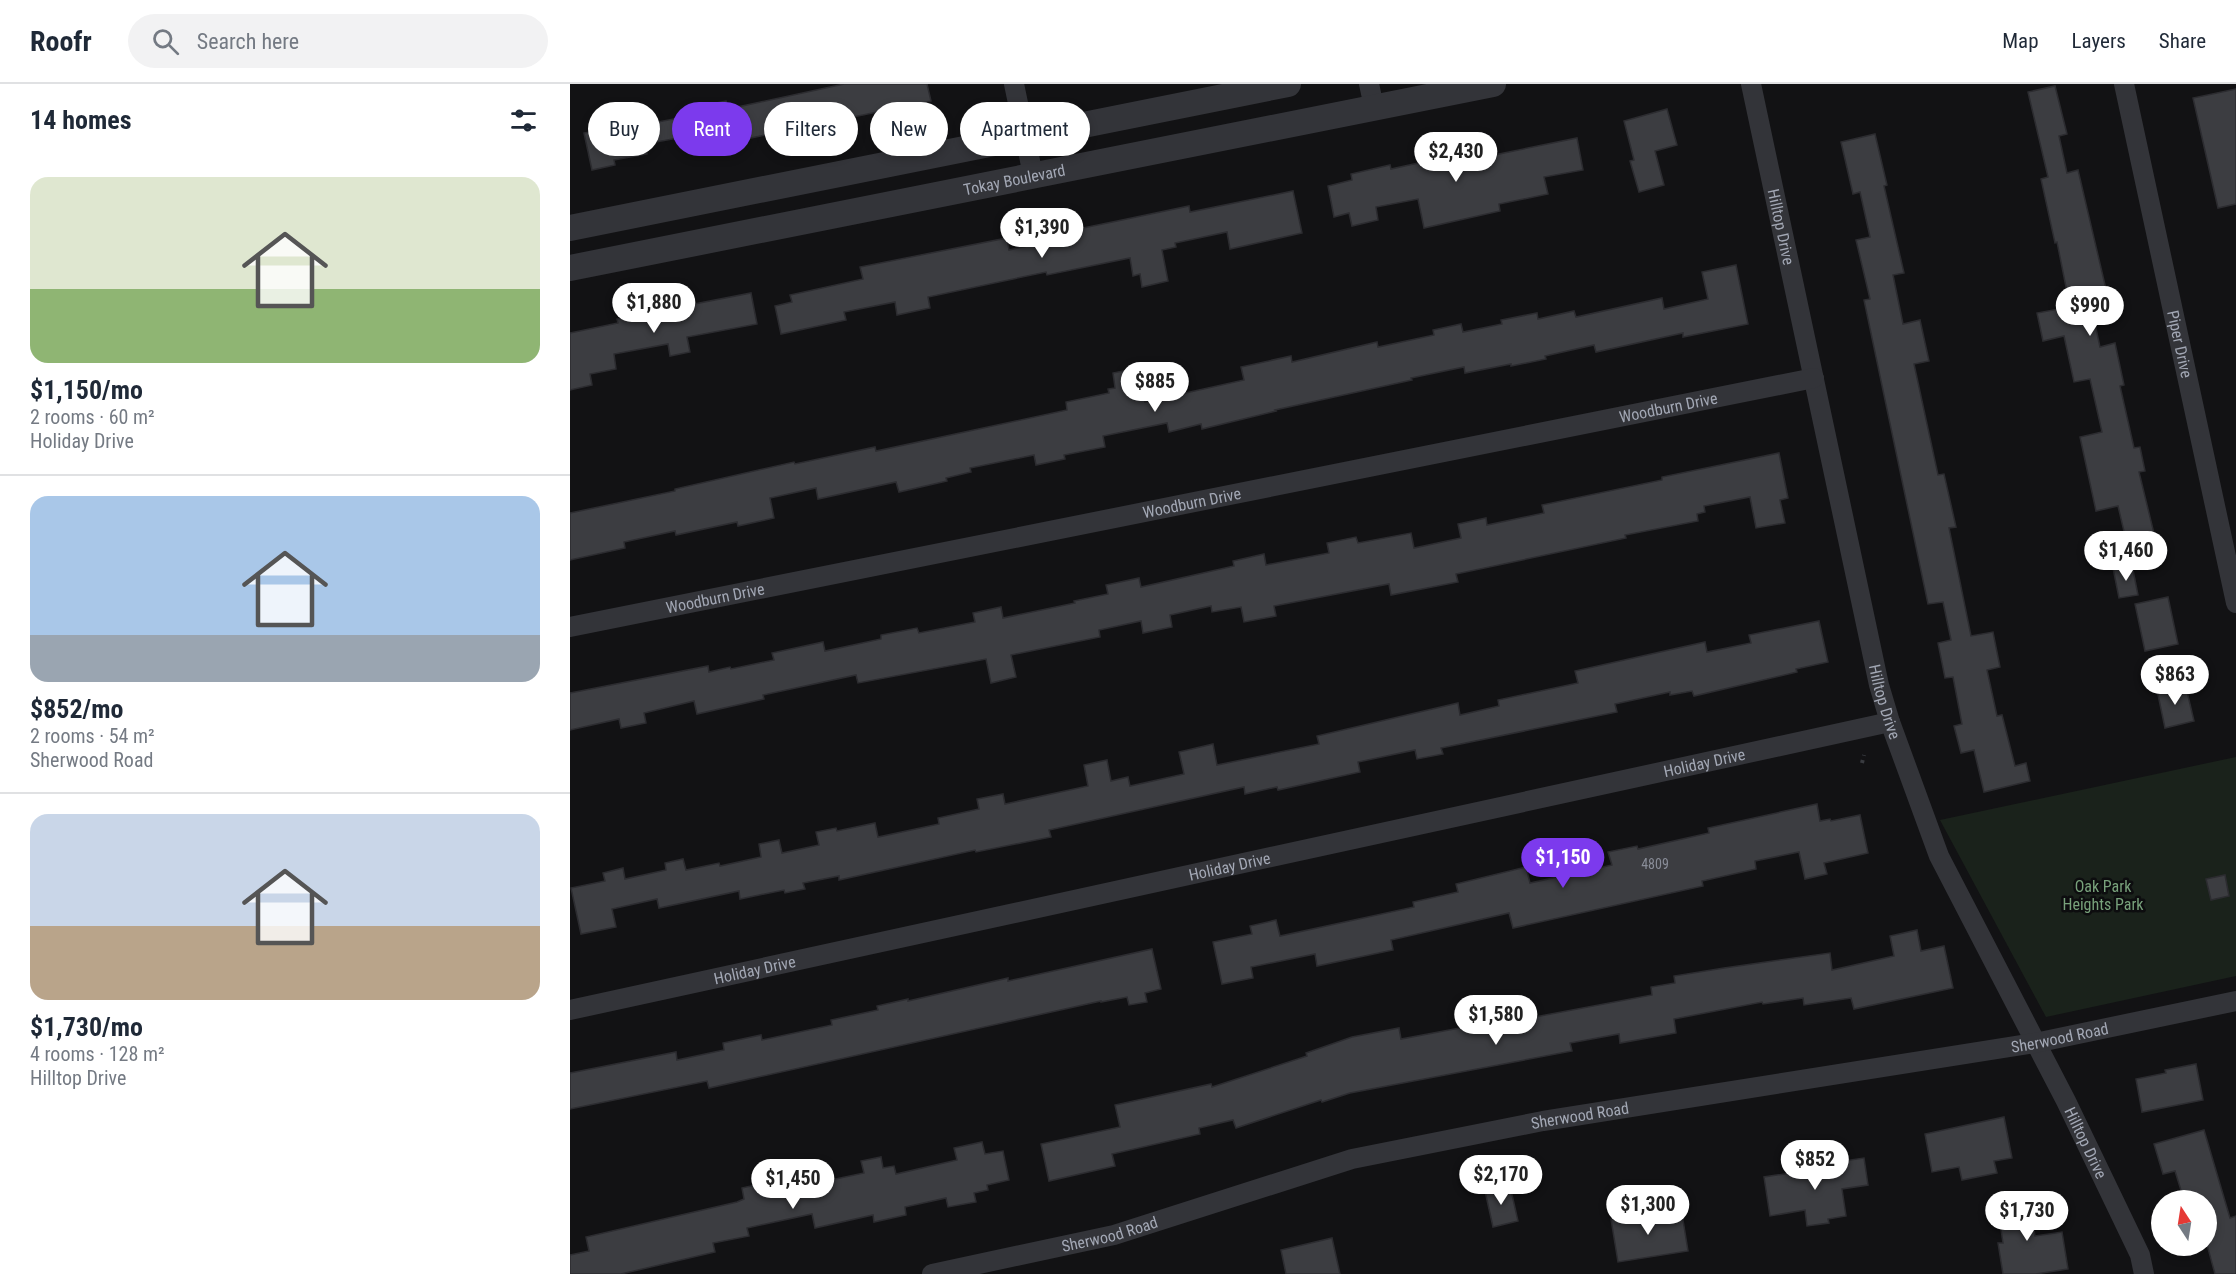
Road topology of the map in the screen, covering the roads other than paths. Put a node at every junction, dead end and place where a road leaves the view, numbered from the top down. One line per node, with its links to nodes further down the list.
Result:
1 (1014, 84): 7 (street)
2 (1288, 84): 8 (street)
3 (1493, 84): 6 (street, Tokay Boulevard)
4 (1751, 84): 14 (street, Hilltop Drive)
5 (2124, 84): 15 (street, Piper Drive)
6 (1371, 96): 11 (street, Tokay Boulevard)
7 (1018, 102)
8 (1090, 123)
9 (960, 149): 12 (street)
10 (1029, 156): 11 (street)
11 (1033, 175): 13 (street, Tokay Boulevard)
12 (570, 228)
13 (570, 268)
14 (1814, 378): 16 (street, Woodburn Drive); 17 (street, Hilltop Drive)
15 (2236, 603)
16 (570, 627)
17 (1890, 722): 19 (street, Holiday Drive); 20 (street, Hilltop Drive)
18 (2236, 1001): 20 (street, Sherwood Road)
19 (570, 1010)
20 (2035, 1043): 21 (street, Sherwood Road); 22 (street, Hilltop Drive)
21 (932, 1274)
22 (2144, 1274)

